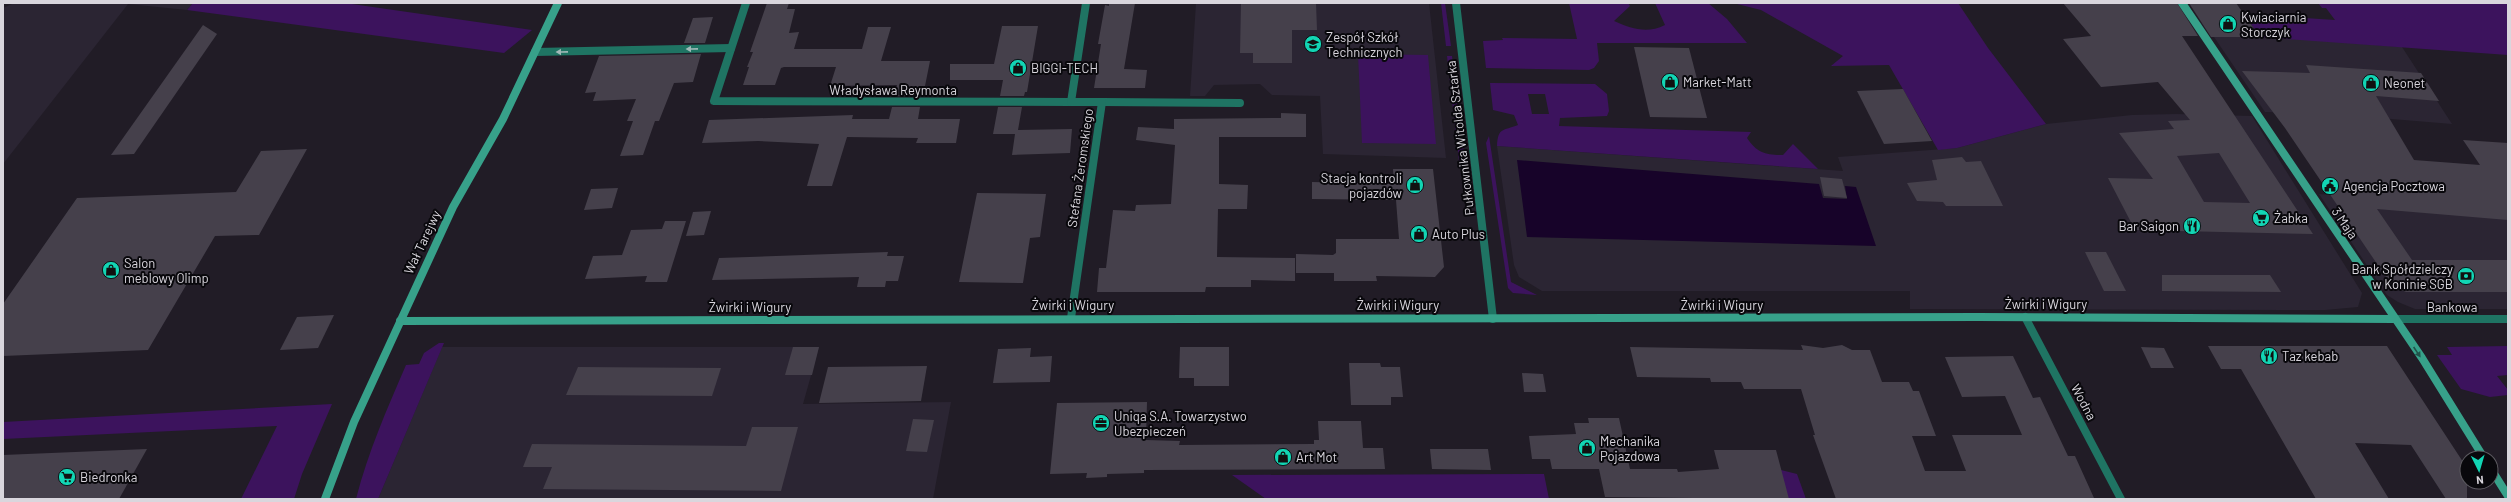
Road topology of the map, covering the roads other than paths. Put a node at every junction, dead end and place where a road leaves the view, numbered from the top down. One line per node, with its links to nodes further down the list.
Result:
1 (558, 3): 7 (street, Wał Tarejwy)
2 (746, 3): 6 (street)
3 (1086, 3): 8 (street, Stefana Żeromskiego)
4 (1456, 3): 13 (street, Pułkownika Witolda Sztarka)
5 (2182, 3): 14 (street, 3 Maja)
6 (731, 48): 7 (street, one-way to 7); 8 (street, Władysława Reymonta)
7 (535, 52): 16 (street, Wał Tarejwy)
8 (1071, 102): 9 (street, Stefana Żeromskiego)
9 (1102, 102): 10 (street); 12 (street, Stefana Żeromskiego)
10 (1240, 103)
11 (2025, 317): 13 (street, Żwirki i Wigury); 14 (street, Żwirki i Wigury); 21 (street, Wodna)
12 (1072, 318): 13 (street, Żwirki i Wigury); 16 (street, Żwirki i Wigury)
13 (1493, 319)
14 (2395, 319): 15 (street, Bankowa); 17 (street, 3 Maja, one-way to 17)
15 (2508, 319)
16 (400, 321): 20 (street, Wał Tarejwy)
17 (2479, 450)
18 (2499, 482): 19 (street)
19 (2508, 496)
20 (325, 499)
21 (2121, 499)

